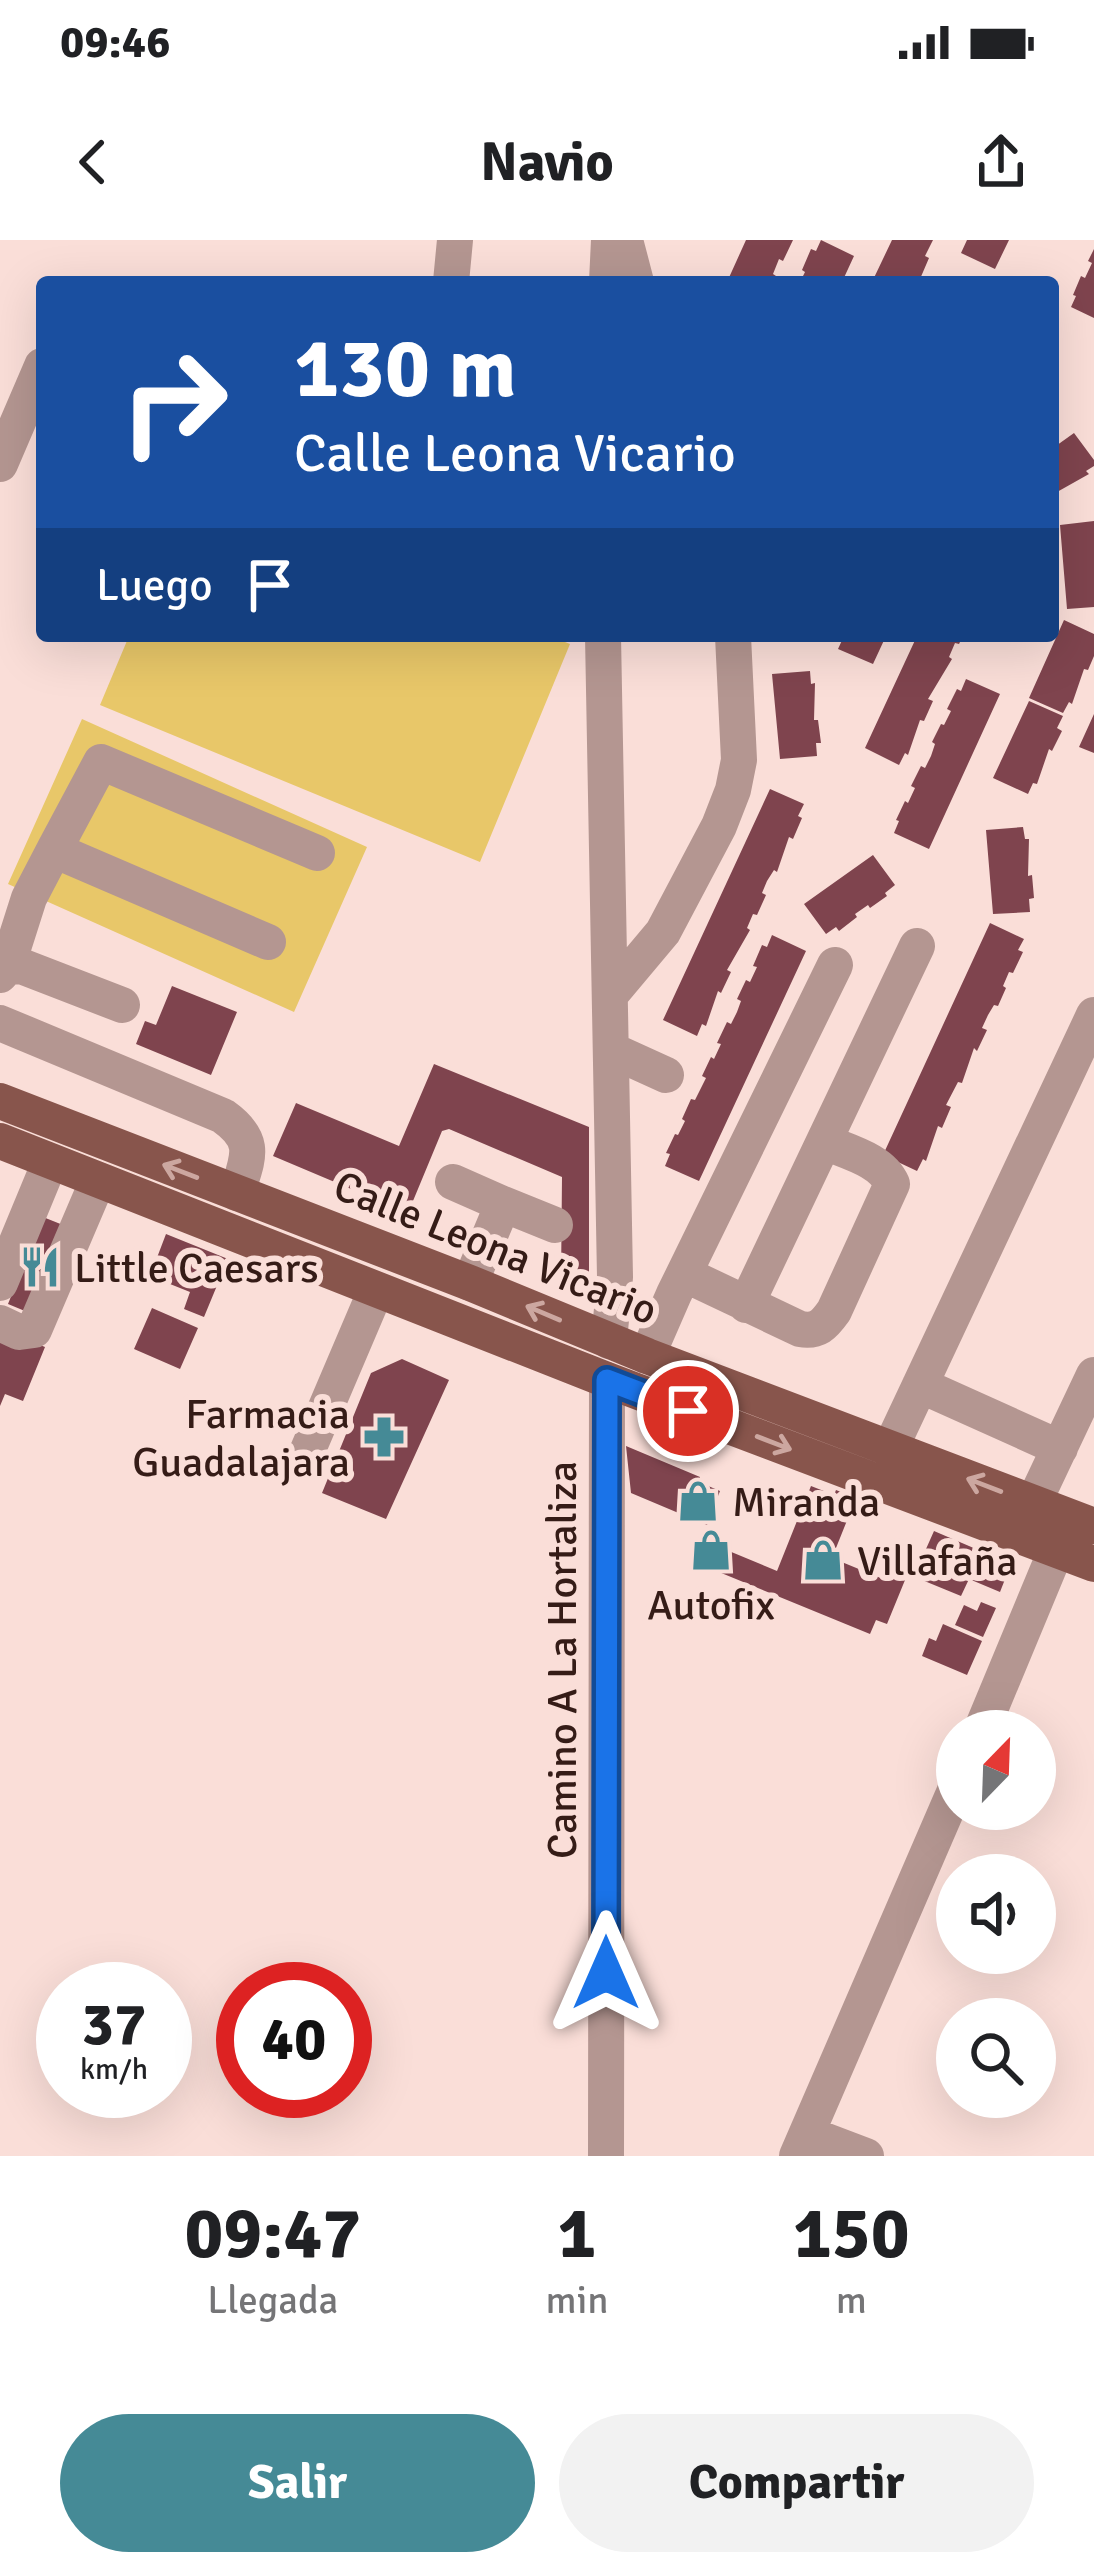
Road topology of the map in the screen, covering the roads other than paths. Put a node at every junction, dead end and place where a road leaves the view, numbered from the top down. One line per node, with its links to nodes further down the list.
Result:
1 (455, 240): 3 (street)
2 (614, 251): 4 (street)
3 (452, 276)
4 (632, 276)
5 (36, 379): 6 (street)
6 (0, 464)
7 (603, 642): 15 (street)
8 (733, 642): 15 (street)
9 (54, 850): 10 (street); 11 (street); 14 (street)
10 (316, 853)
11 (268, 942)
12 (917, 946): 23 (street)
13 (835, 965): 32 (street)
14 (3, 971): 16 (street)
15 (611, 994): 19 (street)
16 (122, 1005)
17 (1094, 1015): 42 (street)
18 (0, 1023): 27 (street)
19 (611, 1050): 20 (street); 38 (street)
20 (666, 1075)
21 (0, 1101): 27 (main road, Calle Leona Vicario, one-way to 21)
22 (0, 1141): 24 (main road, Calle Leona Vicario)
23 (825, 1142): 36 (street); 36 (street)
24 (50, 1162): 25 (main road, Calle Leona Vicario); 33 (street)
25 (98, 1180): 31 (main road, Calle Leona Vicario); 37 (street)
26 (452, 1182): 28 (street)
27 (237, 1192): 30 (main road, Calle Leona Vicario)
28 (503, 1204): 29 (street); 34 (street)
29 (555, 1225)
30 (332, 1230): 31 (main road); 34 (main road, Calle Leona Vicario)
31 (316, 1267): 35 (main road, Calle Leona Vicario)
32 (684, 1274): 36 (street); 39 (street)
33 (0, 1283)
34 (470, 1283): 38 (main road, Calle Leona Vicario, one-way to 34)
35 (376, 1290): 41 (main road, Calle Leona Vicario); 45 (street)
36 (746, 1305)
37 (0, 1323)
38 (609, 1341): 39 (main road, Calle Leona Vicario)
39 (647, 1356): 44 (main road, Calle Leona Vicario)
40 (1094, 1376): 43 (street)
41 (607, 1380): 47 (main road, Calle Leona Vicario, one-way to 47); 52 (street, Camino A La Hortaliza)
42 (920, 1385): 43 (street); 44 (street)
43 (1060, 1448): 46 (street)
44 (890, 1449): 46 (main road, Calle Leona Vicario, one-way to 44)
45 (304, 1459)
46 (1033, 1504): 47 (main road, Calle Leona Vicario)
47 (1074, 1532): 48 (main road, Calle Leona Vicario); 49 (street)
48 (1094, 1564)
49 (990, 1710)
50 (938, 1830): 51 (street)
51 (803, 2145): 53 (street)
52 (606, 2156)
53 (866, 2156)

